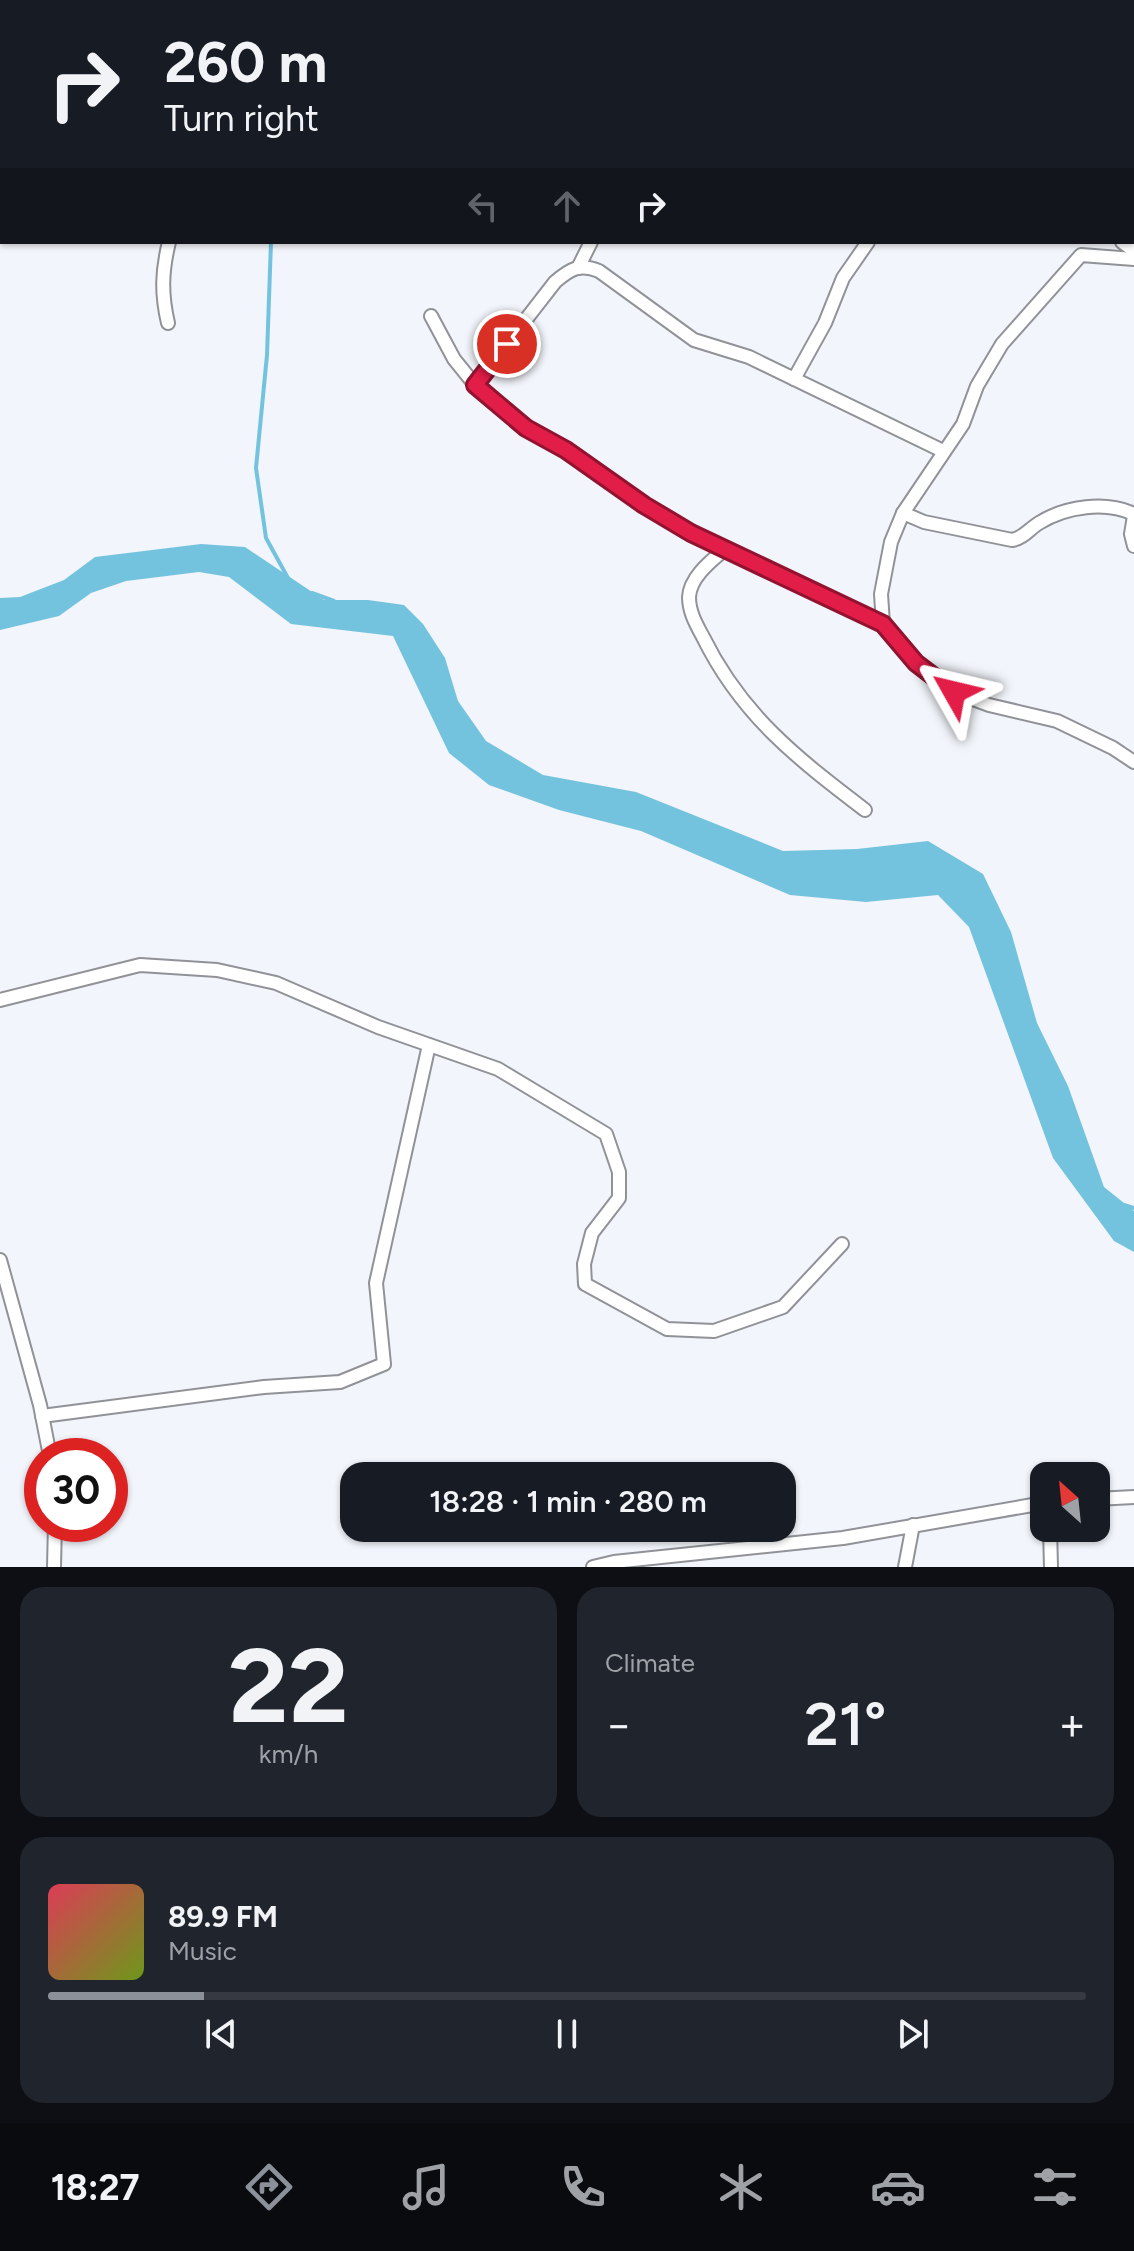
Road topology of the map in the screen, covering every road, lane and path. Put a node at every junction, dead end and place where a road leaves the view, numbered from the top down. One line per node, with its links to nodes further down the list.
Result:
1 (169, 244): 8 (street)
2 (590, 244): 6 (street)
3 (867, 244): 9 (street)
4 (1080, 249): 5 (street); 11 (street)
5 (1134, 259)
6 (578, 268): 9 (street); 10 (street)
7 (431, 316): 10 (street)
8 (168, 323)
9 (794, 379): 11 (street)
10 (475, 385): 15 (street)
11 (943, 451): 12 (street)
12 (903, 513): 13 (street); 16 (street)
13 (1134, 515): 14 (street)
14 (1134, 546)
15 (725, 549): 16 (street); 18 (street)
16 (883, 624): 17 (street)
17 (1134, 762)
18 (865, 810)
19 (0, 1000): 20 (street)
20 (429, 1045): 21 (street); 23 (street)
21 (842, 1244)
22 (0, 1260): 23 (street)
23 (42, 1416): 24 (street)
24 (46, 1438)
25 (1134, 1497): 26 (street)
26 (1110, 1498)
27 (1030, 1505): 28 (street)
28 (913, 1525): 32 (street); 33 (street)
29 (55, 1542): 31 (street)
30 (1050, 1542): 34 (street)
31 (54, 1567)
32 (593, 1567)
33 (905, 1567)
34 (1051, 1567)

